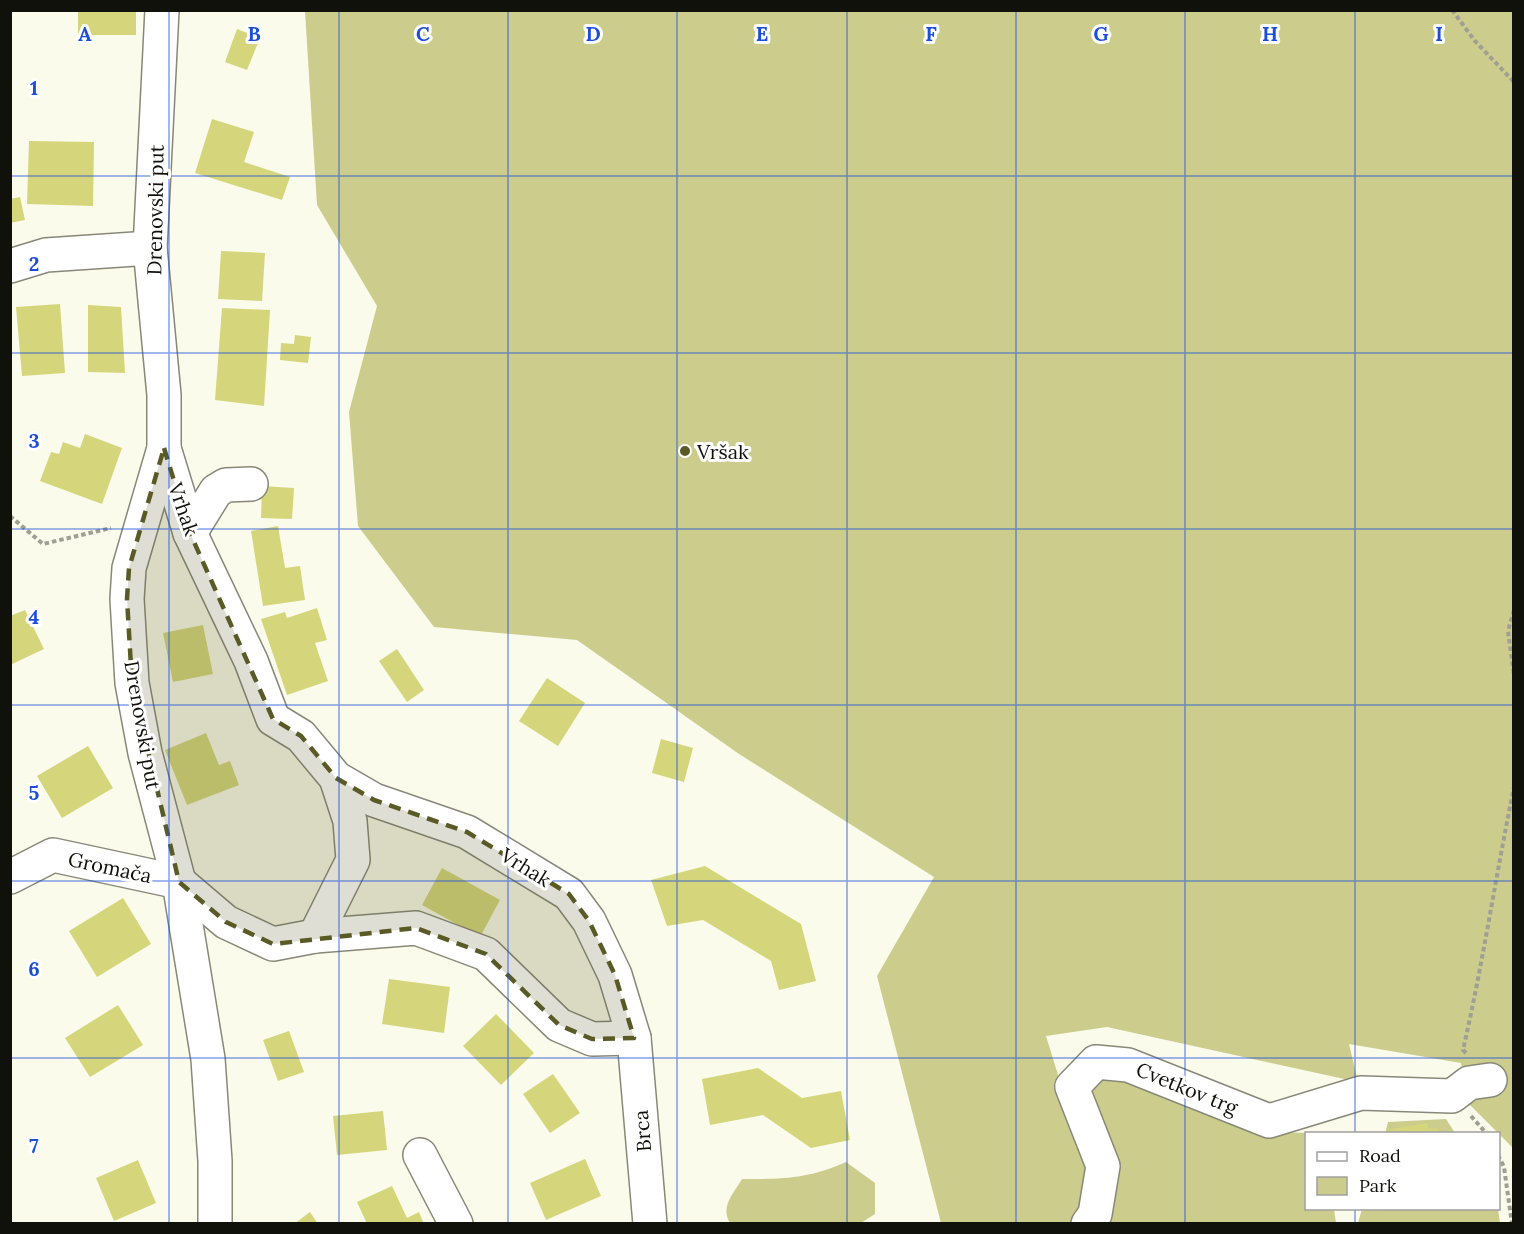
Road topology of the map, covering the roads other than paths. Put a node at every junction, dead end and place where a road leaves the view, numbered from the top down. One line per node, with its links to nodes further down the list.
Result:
1 (162, 10): 2 (street, Drenovski put)
2 (150, 248): 3 (street); 4 (street, Drenovski put)
3 (10, 266)
4 (164, 448): 6 (street, Vrhak); 9 (street, Drenovski put)
5 (251, 484): 6 (street)
6 (190, 533): 7 (street, Vrhak)
7 (336, 778): 10 (street, Vrhak); 11 (street, Vrhak)
8 (10, 877): 9 (street, Gromača)
9 (179, 882): 10 (street); 14 (street, Drenovski put)
10 (315, 936): 11 (street)
11 (634, 1038): 16 (street, Brca)
12 (1490, 1080): 17 (street, Cvetkov trg)
13 (420, 1155): 15 (street)
14 (214, 1224)
15 (456, 1224)
16 (650, 1224)
17 (1088, 1224)

